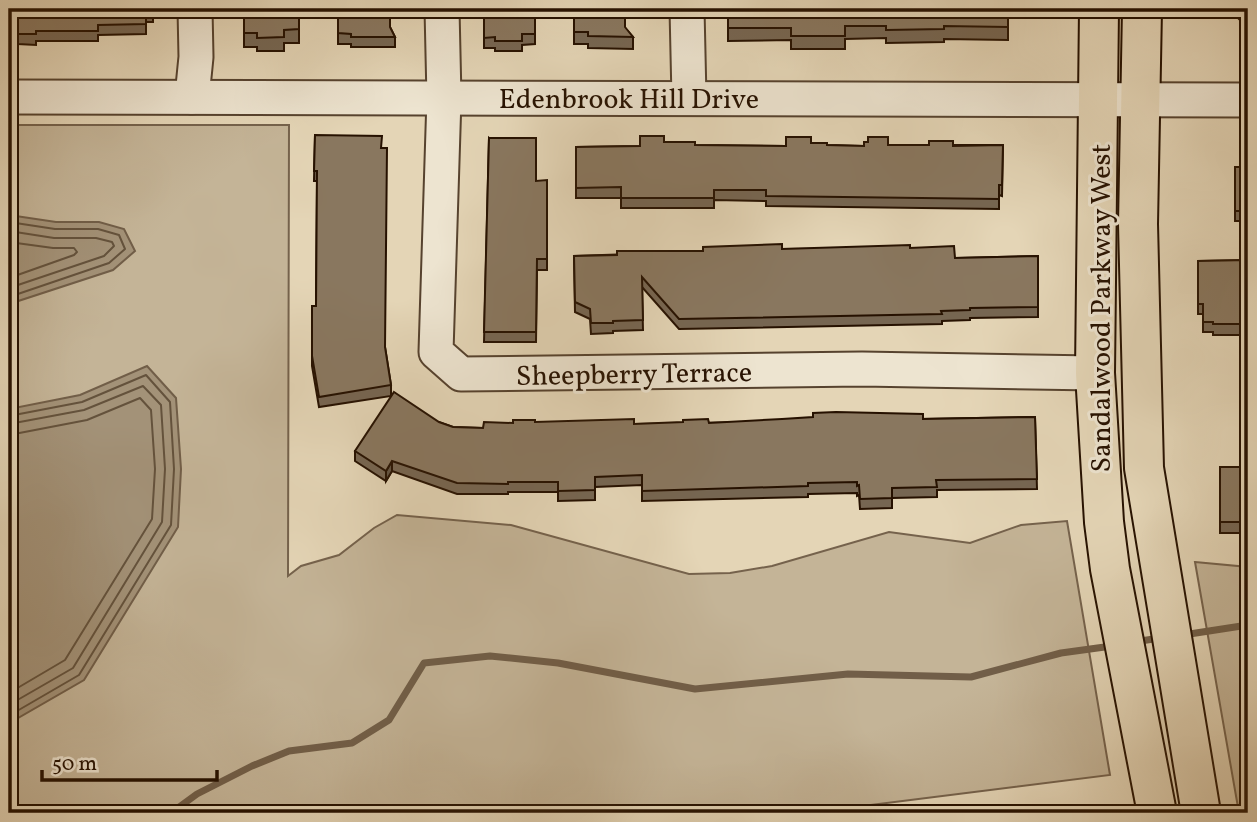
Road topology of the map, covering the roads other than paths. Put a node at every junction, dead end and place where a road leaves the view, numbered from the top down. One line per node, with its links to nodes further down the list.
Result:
1 (195, 9): 7 (street)
2 (442, 9): 8 (street)
3 (687, 9): 9 (street)
4 (1099, 9): 10 (main road, Sandalwood Parkway West)
5 (1142, 9): 11 (main road, Sandalwood Parkway West)
6 (9, 97): 7 (street, Edenbrook Hill Drive)
7 (192, 97): 8 (street, Edenbrook Hill Drive)
8 (444, 98): 9 (street, Edenbrook Hill Drive); 13 (street, Sheepberry Terrace)
9 (689, 98): 10 (street, Edenbrook Hill Drive)
10 (1099, 100): 11 (street, Edenbrook Hill Drive); 13 (main road, Sandalwood Parkway West)
11 (1139, 100): 12 (street, Edenbrook Hill Drive); 15 (main road, Sandalwood Parkway West)
12 (1248, 100)
13 (1095, 373): 14 (main road, Sandalwood Parkway West)
14 (1157, 813)
15 (1201, 813)

